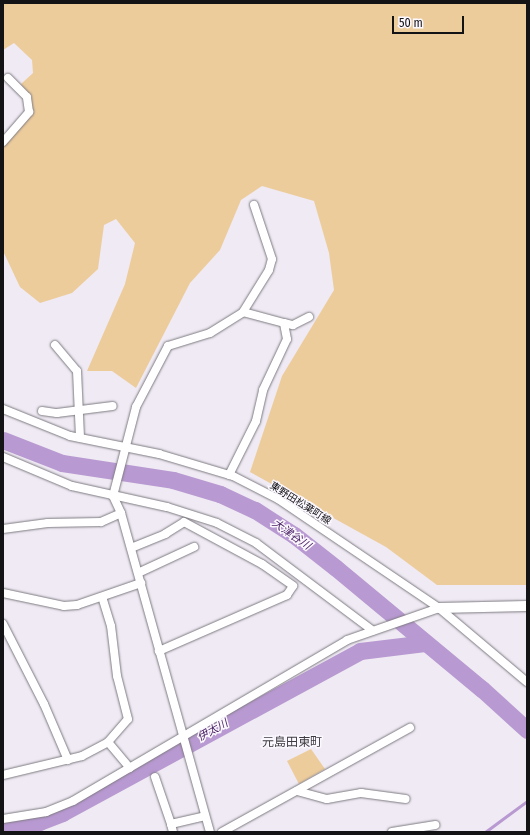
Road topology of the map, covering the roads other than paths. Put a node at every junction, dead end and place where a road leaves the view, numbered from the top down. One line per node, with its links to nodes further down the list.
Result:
1 (8, 78): 2 (street)
2 (3, 142)
3 (254, 205): 4 (street)
4 (243, 312): 6 (street); 13 (street)
5 (308, 317): 6 (street)
6 (284, 323): 15 (street)
7 (55, 345): 11 (street)
8 (113, 406): 11 (street)
9 (3, 409): 12 (street, 東野田松葉町線)
10 (42, 411): 11 (street)
11 (79, 411): 12 (street)
12 (80, 438): 13 (street, 東野田松葉町線)
13 (125, 449): 15 (street, 東野田松葉町線); 16 (street)
14 (3, 457): 16 (street)
15 (229, 475): 26 (street, 東野田松葉町線)
16 (114, 495): 17 (street); 28 (street)
17 (121, 513): 18 (street); 20 (street)
18 (3, 529)
19 (194, 547): 21 (street)
20 (131, 548): 21 (street); 29 (street)
21 (138, 573): 22 (street)
22 (141, 582): 24 (street); 29 (street)
23 (3, 593): 24 (street)
24 (102, 598): 33 (street)
25 (527, 606): 26 (street)
26 (435, 608): 28 (street); 30 (street, 東野田松葉町線)
27 (3, 624): 34 (street)
28 (375, 631): 32 (street)
29 (159, 651): 32 (street)
30 (527, 682)
31 (410, 728): 38 (street)
32 (184, 739): 35 (street); 40 (street)
33 (108, 742): 34 (street); 35 (street)
34 (68, 760): 36 (street)
35 (130, 768): 41 (street)
36 (3, 775)
37 (155, 777): 43 (street)
38 (296, 791): 39 (street); 45 (street)
39 (406, 799)
40 (205, 816): 43 (street); 44 (street)
41 (3, 819)
42 (435, 825): 46 (street)
43 (172, 828)
44 (210, 832)
45 (222, 832)
46 (392, 832)

